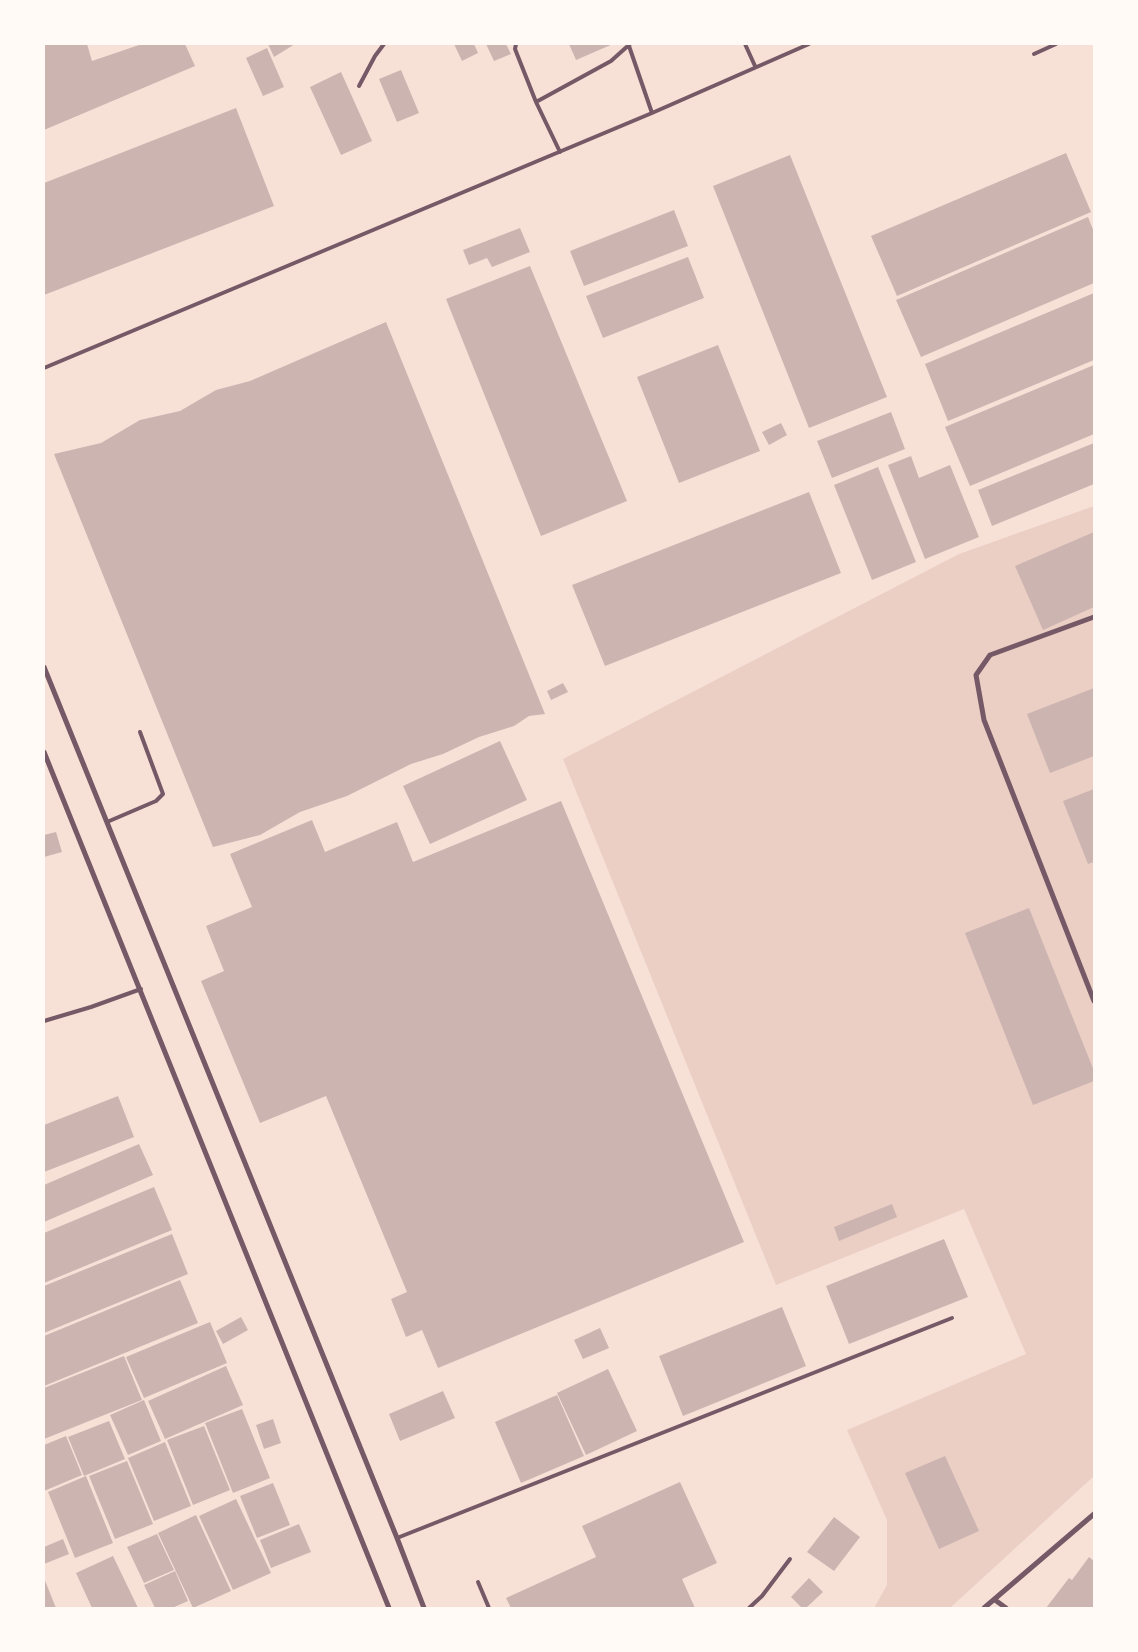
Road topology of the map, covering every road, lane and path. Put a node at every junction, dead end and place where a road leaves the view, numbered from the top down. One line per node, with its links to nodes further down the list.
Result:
1 (384, 44): 9 (lane)
2 (516, 44): 10 (lane)
3 (745, 44): 8 (lane)
4 (809, 44): 8 (lane)
5 (1056, 44): 7 (lane)
6 (630, 45): 10 (lane); 11 (lane)
7 (1034, 54)
8 (755, 66): 11 (lane)
9 (359, 86)
10 (536, 102): 12 (lane)
11 (652, 112): 12 (lane)
12 (560, 152): 13 (lane)
13 (44, 368)
14 (1094, 617): 20 (street)
15 (44, 667): 18 (street)
16 (140, 732): 18 (lane)
17 (44, 752): 19 (street)
18 (107, 822): 24 (street)
19 (141, 989): 21 (lane); 28 (street)
20 (1094, 1001)
21 (44, 1021)
22 (952, 1318): 24 (lane)
23 (1094, 1514): 27 (street)
24 (397, 1538): 29 (street)
25 (790, 1559): 31 (lane)
26 (478, 1582): 30 (lane)
27 (994, 1600): 32 (street); 33 (street)
28 (389, 1608)
29 (424, 1608)
30 (489, 1608)
31 (749, 1608)
32 (984, 1608)
33 (1006, 1608)

